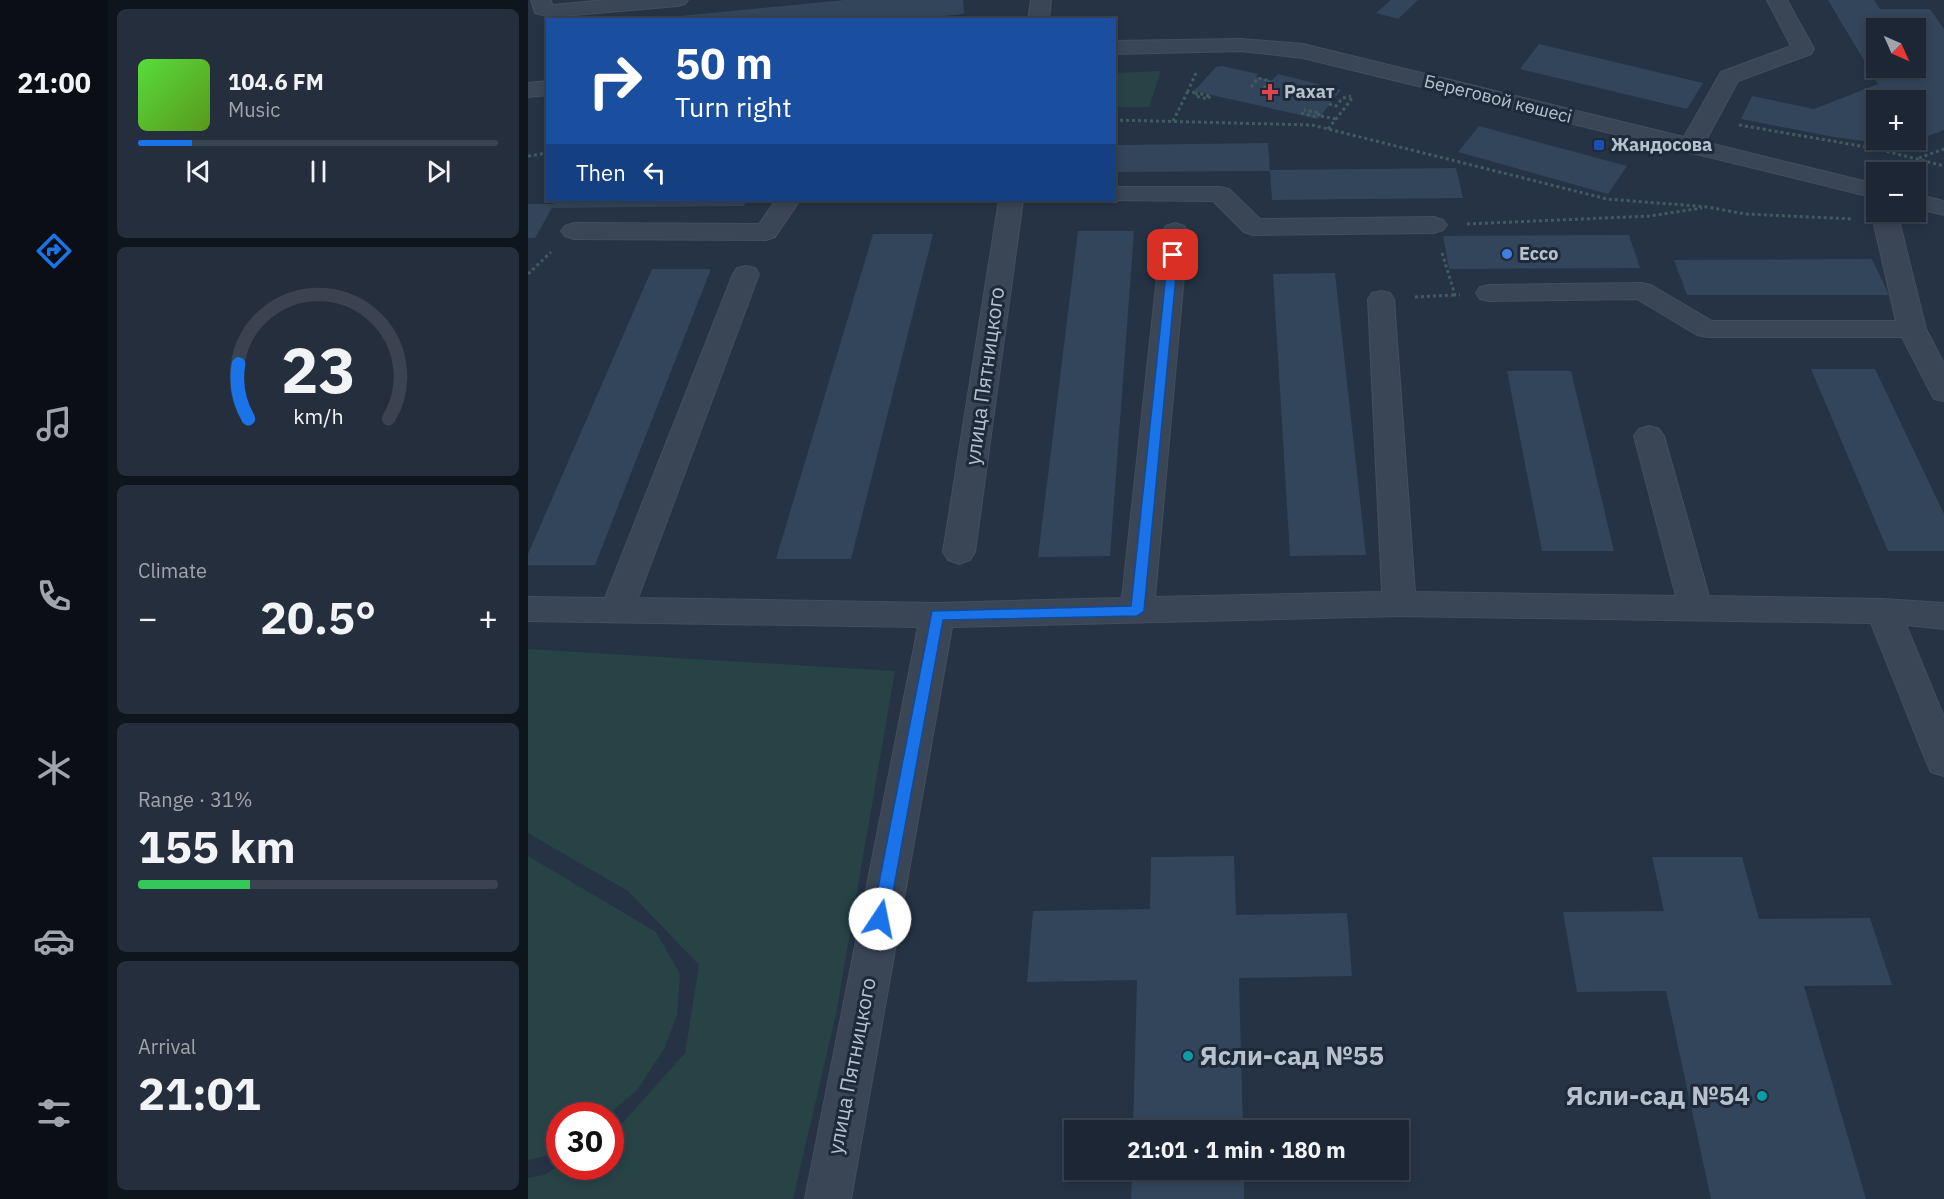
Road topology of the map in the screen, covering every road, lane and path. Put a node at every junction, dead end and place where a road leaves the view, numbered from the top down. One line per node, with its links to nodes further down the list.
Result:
1 (541, 0): 2 (street)
2 (678, 0)
3 (1041, 0): 5 (street)
4 (1777, 0): 22 (street)
5 (1038, 18)
6 (1116, 48): 22 (street, Береговой көшесі)
7 (1200, 65): 12 (path)
8 (1251, 87): 10 (path)
9 (546, 88): 11 (street)
10 (1263, 89)
11 (528, 90)
12 (1188, 91): 13 (path); 20 (path)
13 (1210, 95)
14 (1350, 97): 18 (path)
15 (1343, 98): 16 (path)
16 (1329, 104)
17 (1321, 116): 18 (path)
18 (1336, 119): 21 (path)
19 (1116, 120): 20 (path)
20 (1173, 121): 21 (path)
21 (1328, 129): 32 (path)
22 (1690, 147): 27 (street, Береговой көшесі)
23 (1944, 149): 26 (path)
24 (546, 153): 25 (path)
25 (528, 156)
26 (1918, 159)
27 (1866, 189)
28 (1116, 195): 36 (street)
29 (787, 201): 37 (street)
30 (1011, 201): 45 (street, улица Пятницкого)
31 (1926, 204): 33 (street)
32 (1708, 207): 34 (path); 36 (path)
33 (1944, 208)
34 (1866, 216)
35 (1889, 222): 42 (street)
36 (1434, 225): 40 (path)
37 (574, 231)
38 (1175, 231): 50 (street)
39 (746, 273): 49 (street)
40 (1489, 293): 42 (street)
41 (1381, 299): 46 (street)
42 (1912, 329): 43 (street)
43 (1944, 392)
44 (1649, 436): 47 (street)
45 (959, 552)
46 (1399, 604): 47 (street); 50 (street)
47 (1696, 608): 51 (street)
48 (528, 609): 49 (street)
49 (617, 610): 52 (street)
50 (1137, 611): 52 (street)
51 (1883, 611): 53 (street); 54 (street)
52 (937, 615): 55 (street, улица Пятницкого)
53 (1944, 616)
54 (1944, 761)
55 (828, 1199)

